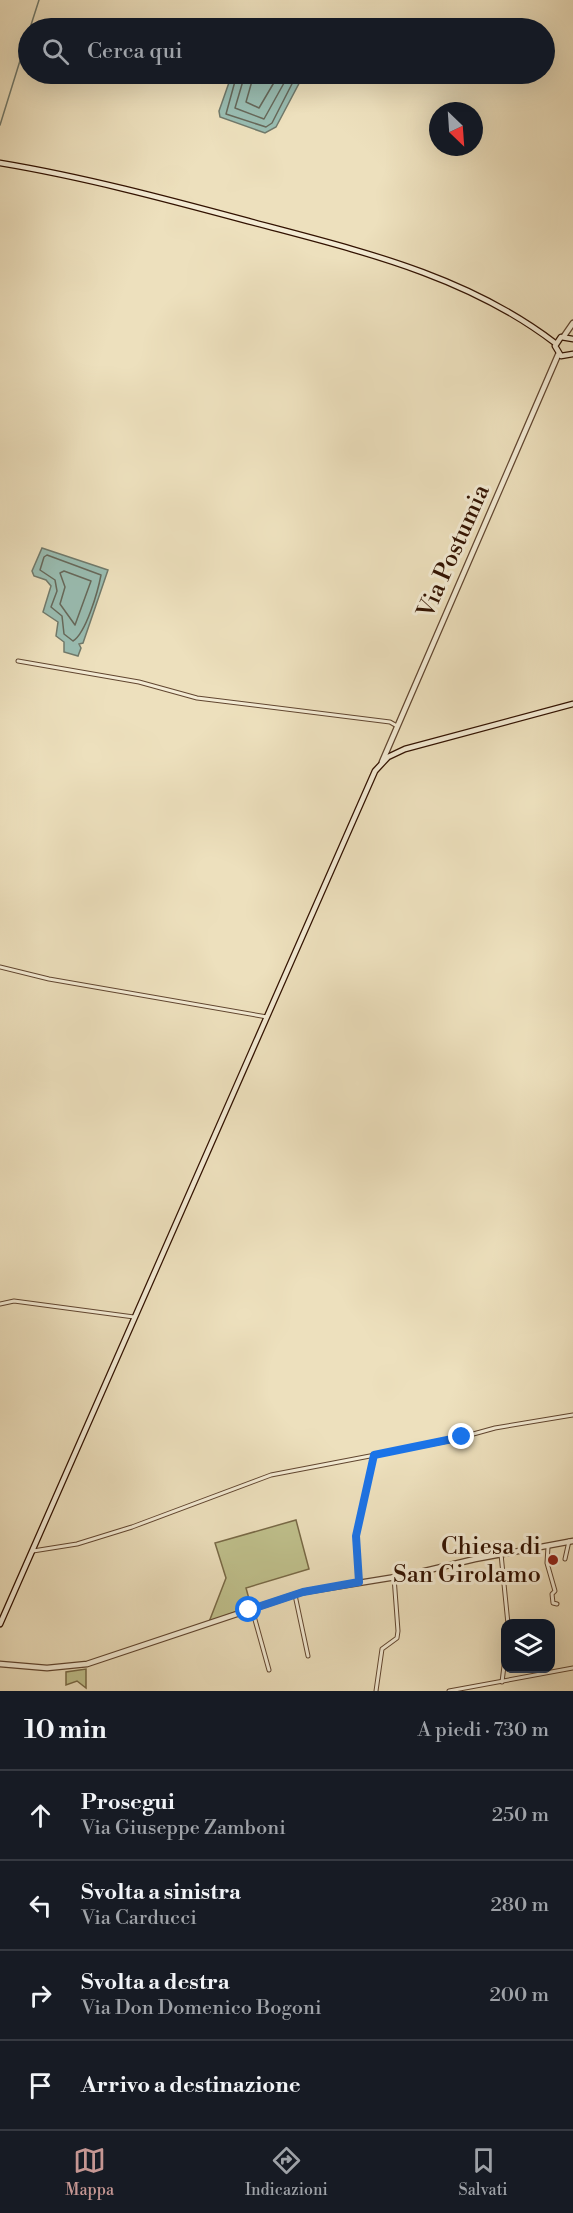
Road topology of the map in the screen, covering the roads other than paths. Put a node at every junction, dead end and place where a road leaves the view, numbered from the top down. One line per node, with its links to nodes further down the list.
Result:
1 (0, 163): 5 (main road)
2 (572, 325): 3 (main road); 4 (main road)
3 (564, 336): 4 (main road); 5 (main road)
4 (572, 338)
5 (555, 343): 6 (main road)
6 (561, 356): 7 (main road); 10 (main road, Via Postumia)
7 (572, 356)
8 (18, 661): 10 (street)
9 (573, 704): 11 (main road)
10 (397, 726): 11 (main road, Via Postumia)
11 (382, 762): 13 (main road, Via Postumia)
12 (0, 967): 13 (street)
13 (267, 1017): 15 (main road, Via Postumia)
14 (0, 1304): 15 (street)
15 (135, 1317): 20 (main road, Via Postumia)
16 (573, 1415): 17 (street)
17 (374, 1455): 20 (street); 24 (street)
18 (571, 1541): 19 (main road); 22 (street)
19 (548, 1545): 21 (main road); 26 (street)
20 (32, 1552): 29 (main road, Via Postumia)
21 (501, 1554): 23 (main road); 28 (street)
22 (565, 1559)
23 (394, 1577): 24 (main road); 36 (street)
24 (359, 1582): 25 (main road)
25 (295, 1595): 27 (main road); 30 (street)
26 (557, 1604)
27 (252, 1609): 31 (main road); 33 (street)
28 (508, 1619)
29 (0, 1624)
30 (308, 1656)
31 (0, 1664)
32 (573, 1668): 35 (street)
33 (269, 1670)
34 (503, 1673): 35 (street)
35 (502, 1682): 37 (street)
36 (376, 1691)
37 (449, 1691)

